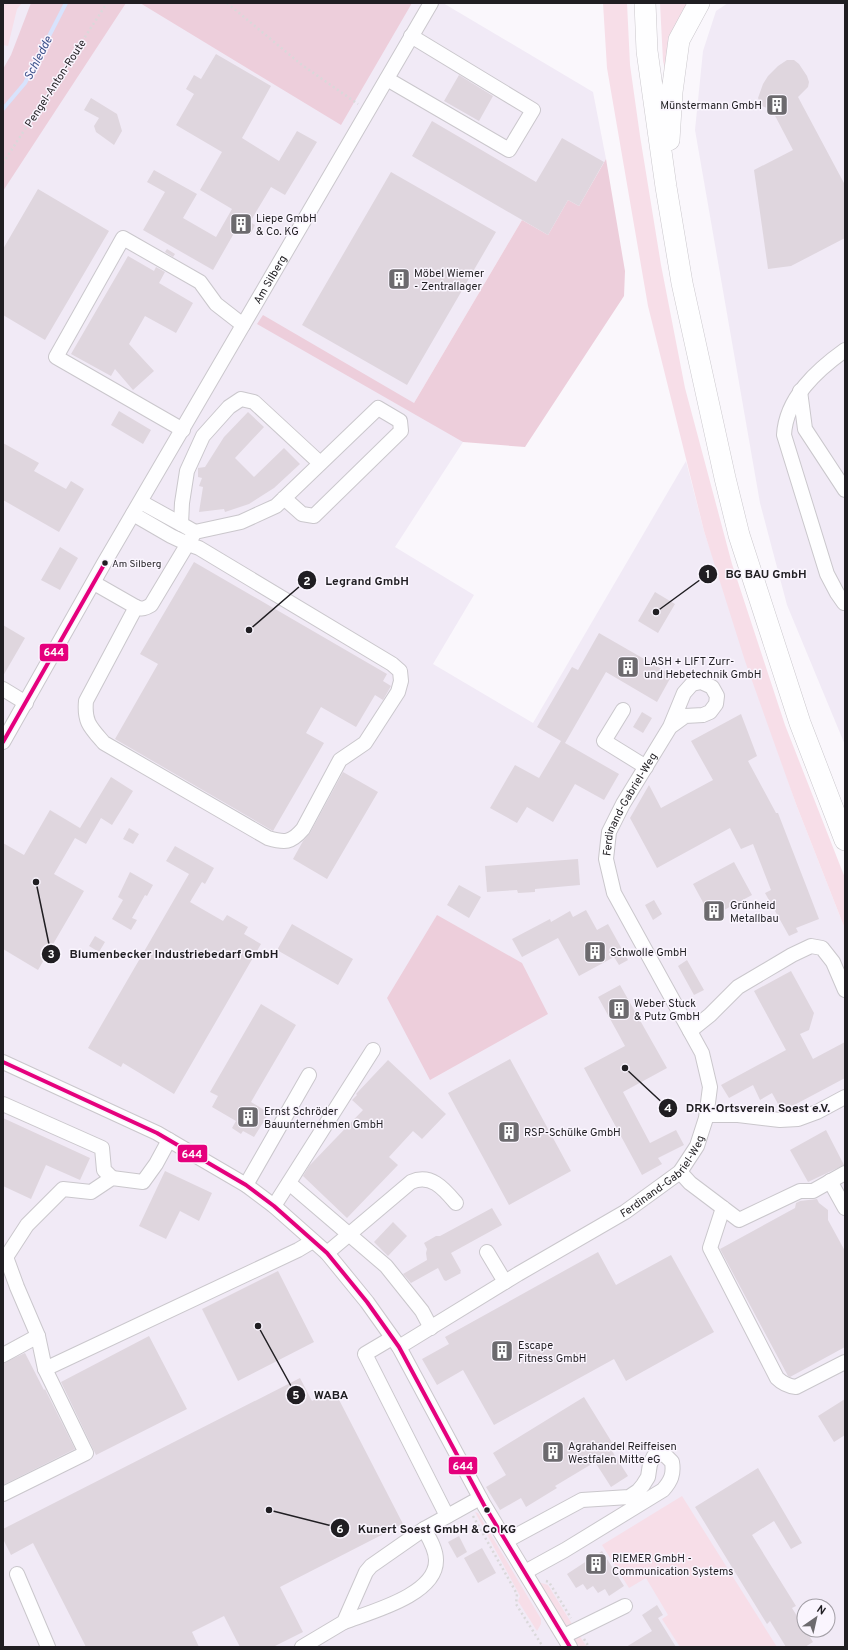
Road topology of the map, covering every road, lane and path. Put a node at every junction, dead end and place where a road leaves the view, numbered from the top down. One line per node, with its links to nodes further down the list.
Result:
1 (107, 3): 9 (path, Pengel-Anton-Route)
2 (227, 3): 8 (path)
3 (431, 3): 6 (street, Am Silberg)
4 (646, 3): 10 (highway)
5 (698, 3): 10 (highway)
6 (411, 36): 7 (street, Am Silberg); 7 (street)
7 (387, 79): 8 (street, Am Silberg)
8 (368, 111): 11 (street, Am Silberg)
9 (3, 163)
10 (666, 186): 32 (highway)
11 (243, 325): 14 (street, Am Silberg); 14 (street)
12 (845, 350): 13 (street)
13 (800, 391): 16 (street); 24 (street)
14 (182, 430): 18 (street, Am Silberg)
15 (320, 463): 17 (street); 17 (street); 20 (street)
16 (845, 490)
17 (284, 498): 21 (street)
18 (140, 502): 19 (street, Am Silberg); 20 (street)
19 (133, 514): 22 (street); 23 (street, Am Silberg)
20 (181, 524): 21 (street)
21 (195, 532): 22 (street)
22 (188, 544): 25 (street); 25 (street)
23 (94, 583): 25 (street); 27 (street, Am Silberg)
24 (844, 603)
25 (136, 607)
26 (3, 689): 27 (street)
27 (26, 703): 30 (street, Am Silberg)
28 (623, 710): 31 (street)
29 (670, 727): 31 (street, Ferdinand-Gabriel-Weg)
30 (3, 742)
31 (646, 767): 34 (street, Ferdinand-Gabriel-Weg)
32 (845, 840)
33 (845, 990): 34 (street)
34 (690, 1031): 40 (street, Ferdinand-Gabriel-Weg)
35 (373, 1050): 46 (street)
36 (3, 1062): 41 (street)
37 (309, 1075): 47 (street)
38 (845, 1097): 40 (street)
39 (3, 1104): 44 (street)
40 (707, 1115): 42 (street, Ferdinand-Gabriel-Weg)
41 (169, 1140): 44 (street); 47 (street)
42 (680, 1172): 50 (street); 57 (street, Ferdinand-Gabriel-Weg)
43 (845, 1173): 45 (street)
44 (112, 1178): 56 (street)
45 (830, 1181): 50 (street); 51 (street)
46 (289, 1183): 49 (street); 52 (street)
47 (246, 1185): 49 (street)
48 (456, 1203): 52 (street)
49 (274, 1206): 53 (street)
50 (723, 1208): 62 (street)
51 (845, 1208)
52 (348, 1235): 55 (street); 58 (street)
53 (313, 1241): 55 (street); 63 (street)
54 (487, 1252): 57 (street)
55 (327, 1253): 60 (street)
56 (5, 1260): 59 (street)
57 (505, 1282): 58 (street, Ferdinand-Gabriel-Weg)
58 (431, 1328): 60 (street, Ferdinand-Gabriel-Weg)
59 (38, 1336): 61 (street); 63 (street)
60 (396, 1342): 65 (street); 67 (street, Ferdinand-Gabriel-Weg)
61 (3, 1355)
62 (845, 1362)
63 (45, 1369): 64 (street)
64 (3, 1494)
65 (480, 1498): 66 (street); 69 (street)
66 (467, 1505): 67 (street); 77 (path)
67 (447, 1516): 68 (street)
68 (424, 1529): 73 (street); 73 (street)
69 (506, 1541): 70 (street); 70 (street)
70 (525, 1572): 74 (street)
71 (17, 1574): 75 (street)
72 (625, 1606): 74 (street)
73 (344, 1622): 76 (street)
74 (567, 1642)
75 (48, 1647)
76 (302, 1647)
77 (543, 1647)

